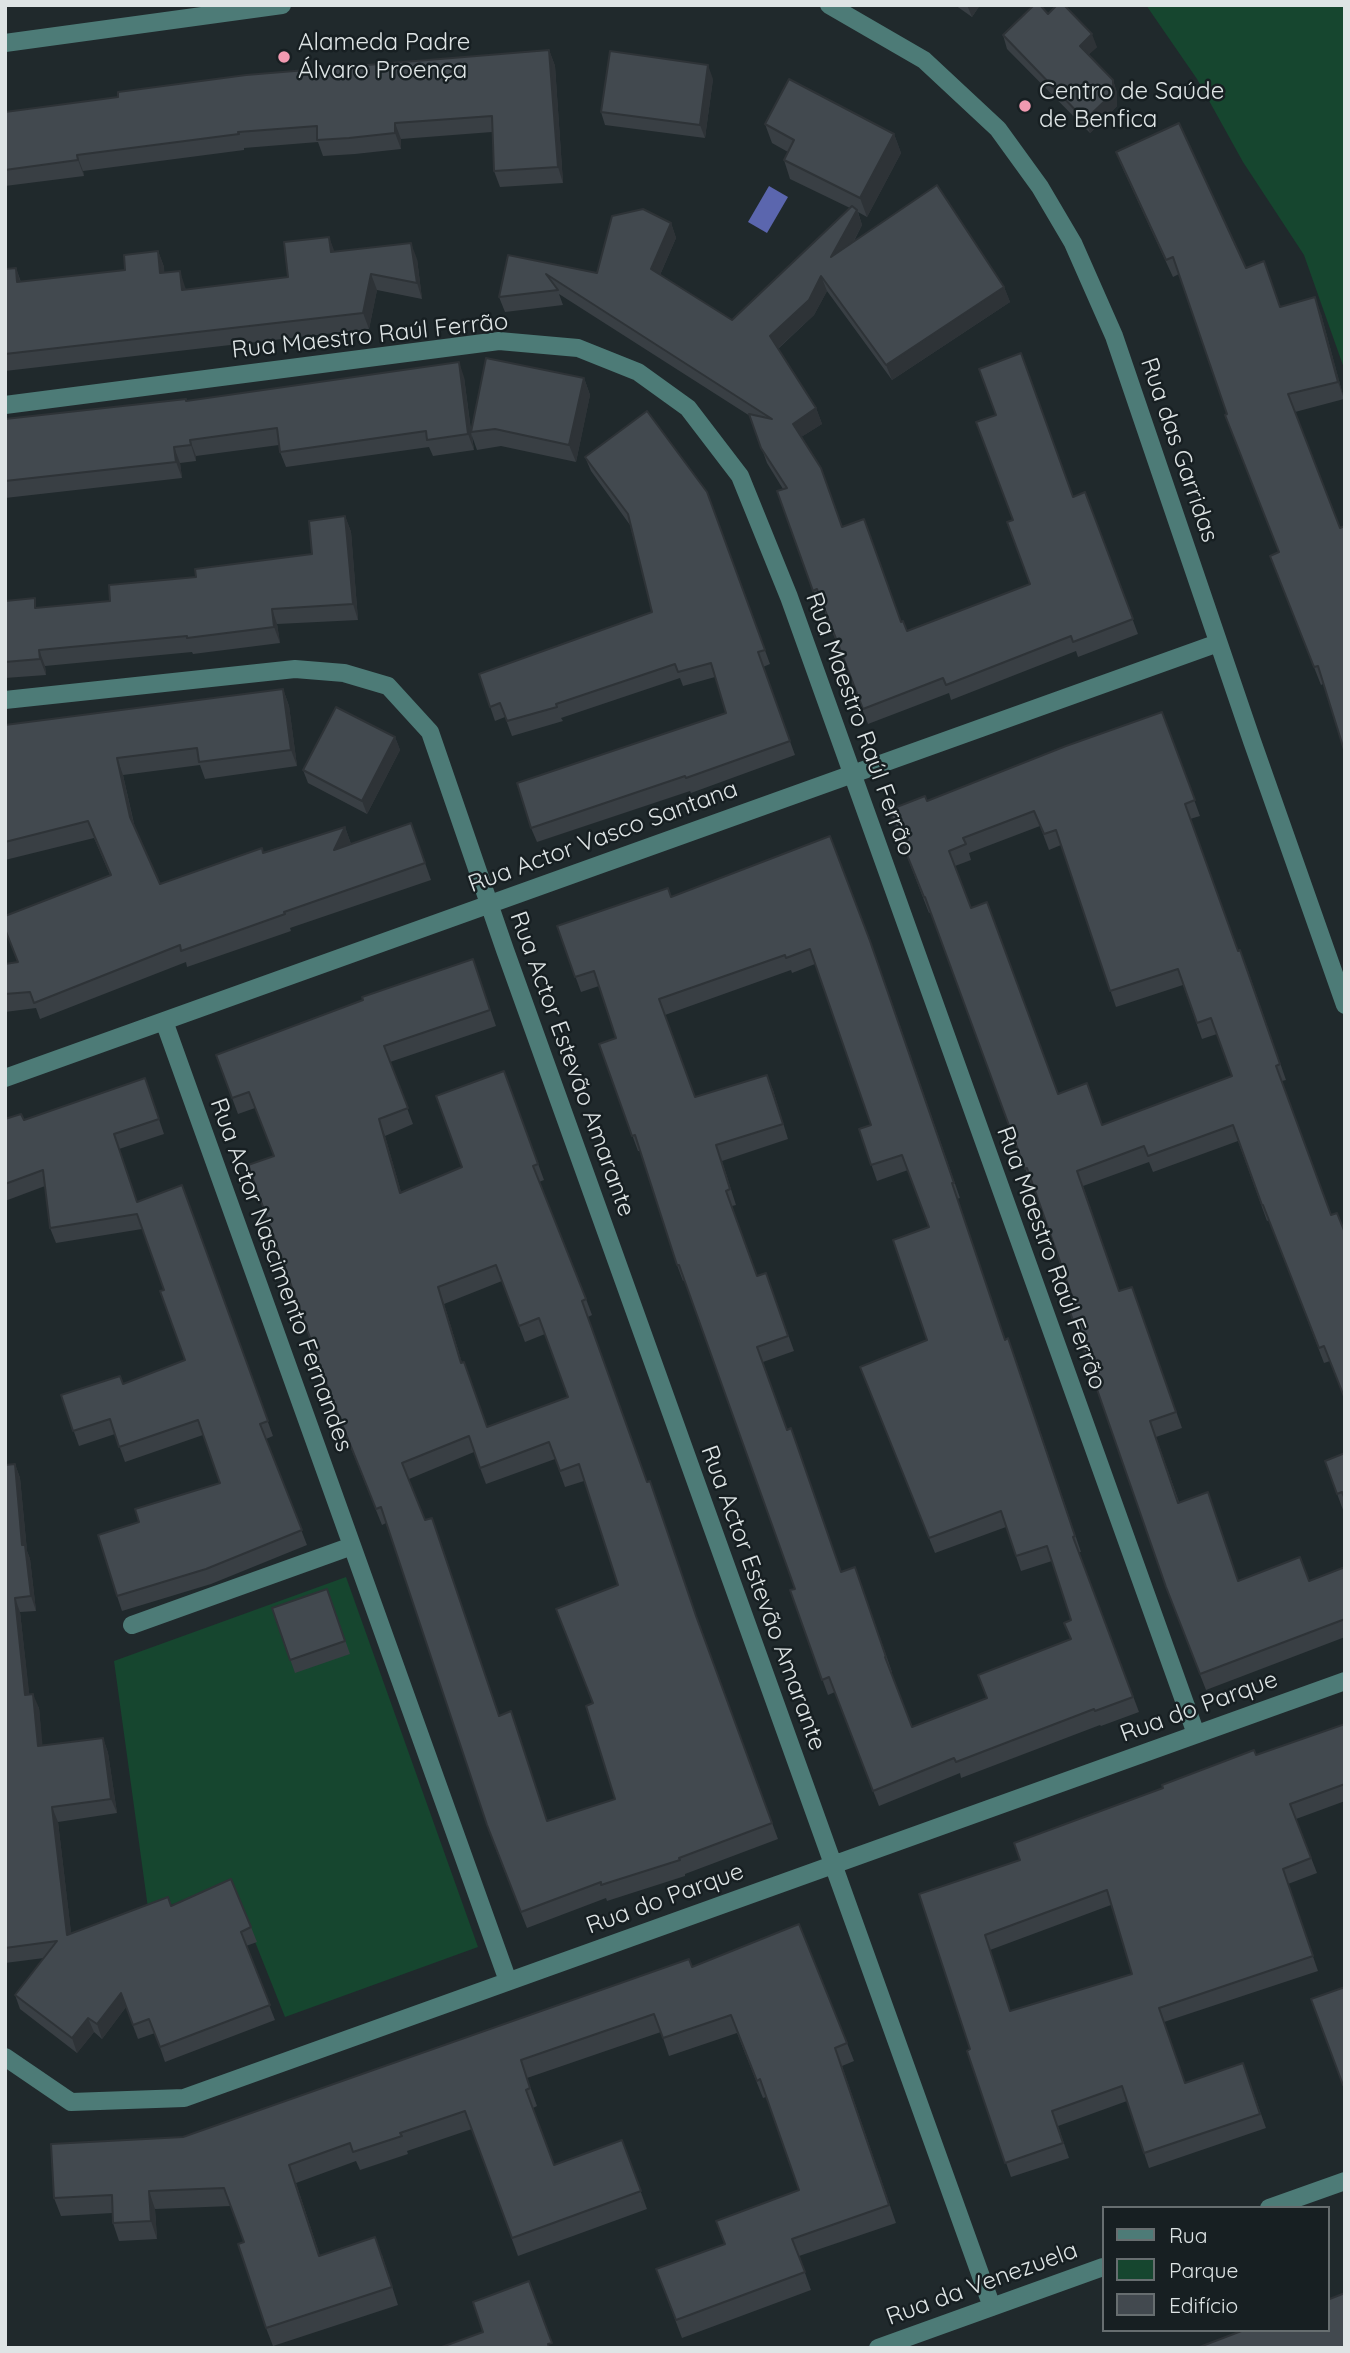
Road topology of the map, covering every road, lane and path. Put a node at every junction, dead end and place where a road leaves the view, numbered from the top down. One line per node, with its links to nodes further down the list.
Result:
1 (282, 5): 3 (street)
2 (828, 5): 5 (street, Rua das Garridas)
3 (5, 43)
4 (5, 405): 7 (street, Rua Maestro Raúl Ferrão)
5 (1218, 643): 7 (street, Rua Actor Vasco Santana); 9 (street, Rua das Garridas)
6 (5, 700): 8 (street, Rua Actor Estevão Amarante)
7 (852, 774): 8 (street, Rua Actor Vasco Santana); 15 (street, Rua Maestro Raúl Ferrão)
8 (489, 904): 10 (street, Rua Actor Vasco Santana); 16 (street, Rua Actor Estevão Amarante)
9 (1345, 1005)
10 (164, 1021): 11 (street, Rua Actor Vasco Santana); 12 (street, Rua Actor Nascimento Fernandes)
11 (5, 1078)
12 (352, 1546): 13 (street); 17 (street, Rua Actor Nascimento Fernandes)
13 (132, 1625)
14 (1345, 1681): 15 (street, Rua do Parque)
15 (1196, 1734): 16 (street, Rua do Parque)
16 (833, 1865): 17 (street, Rua do Parque); 22 (street, Rua Actor Estevão Amarante)
17 (508, 1981): 18 (street, Rua do Parque)
18 (5, 2057)
19 (1345, 2180): 20 (street)
20 (1274, 2206)
21 (1102, 2267): 22 (street, Rua da Venezuela)
22 (992, 2307): 23 (street, Rua da Venezuela)
23 (878, 2348)

